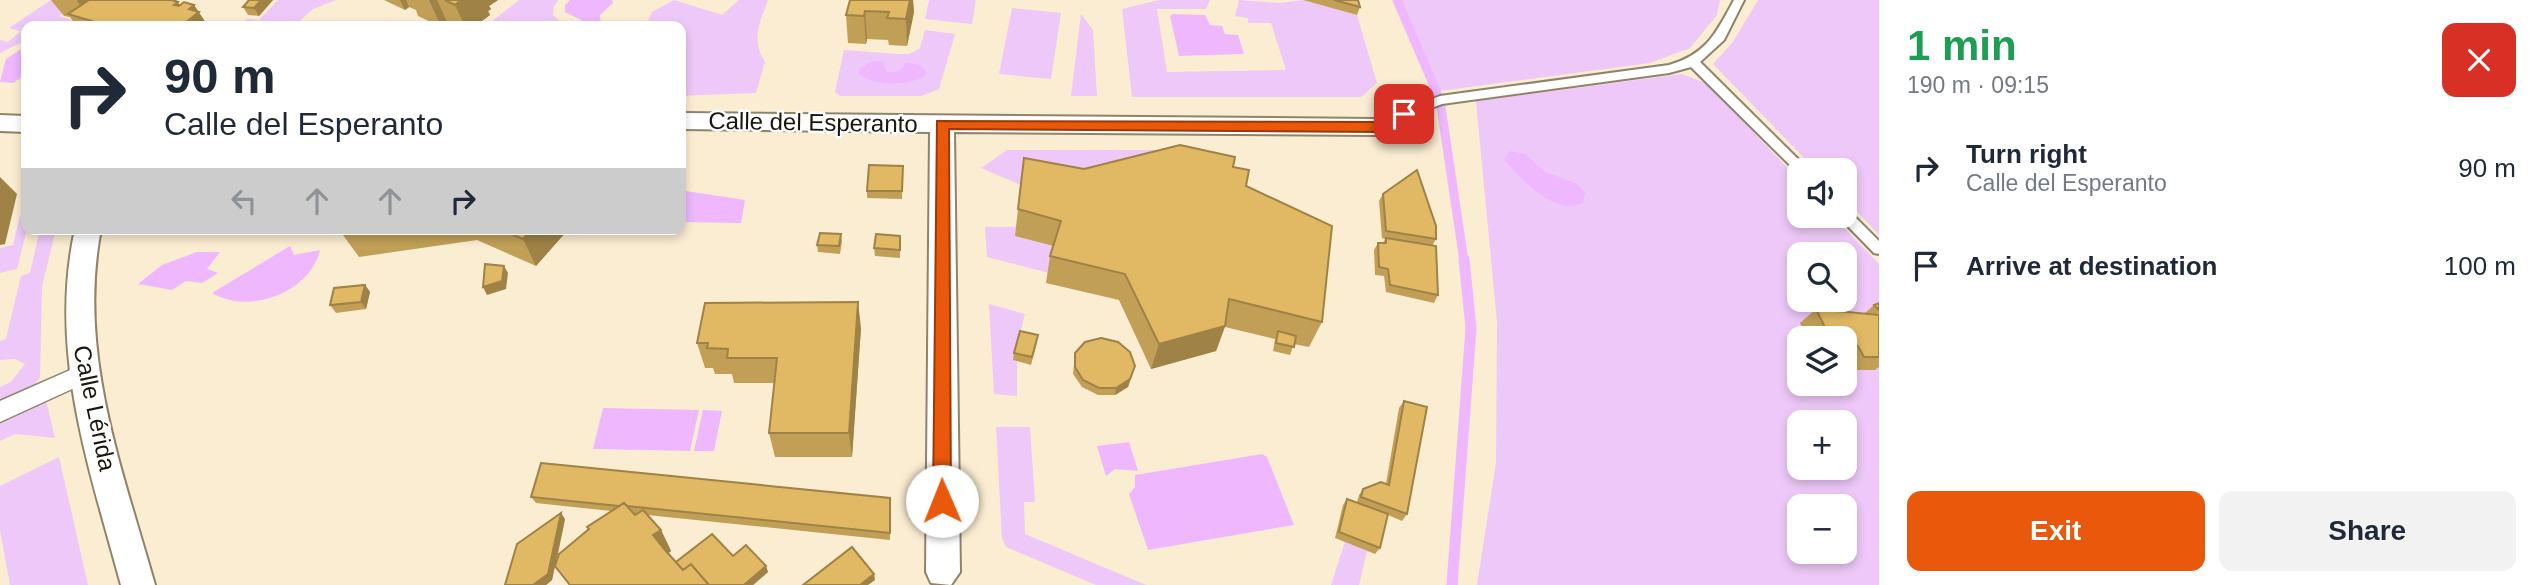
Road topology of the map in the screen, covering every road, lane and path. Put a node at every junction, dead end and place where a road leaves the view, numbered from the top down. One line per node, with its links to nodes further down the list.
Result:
1 (1739, 0): 2 (lane)
2 (1693, 62): 3 (lane); 8 (lane)
3 (1404, 114): 7 (street, Calle del Esperanto)
4 (686, 121): 7 (street, Calle del Esperanto)
5 (0, 123): 6 (street)
6 (21, 124)
7 (942, 124): 14 (street)
8 (1790, 158)
9 (1857, 227): 11 (lane)
10 (87, 235): 12 (street, Calle Lérida)
11 (1879, 250)
12 (86, 372): 13 (street); 15 (street, Calle Lérida)
13 (0, 412)
14 (945, 581)
15 (138, 585)

